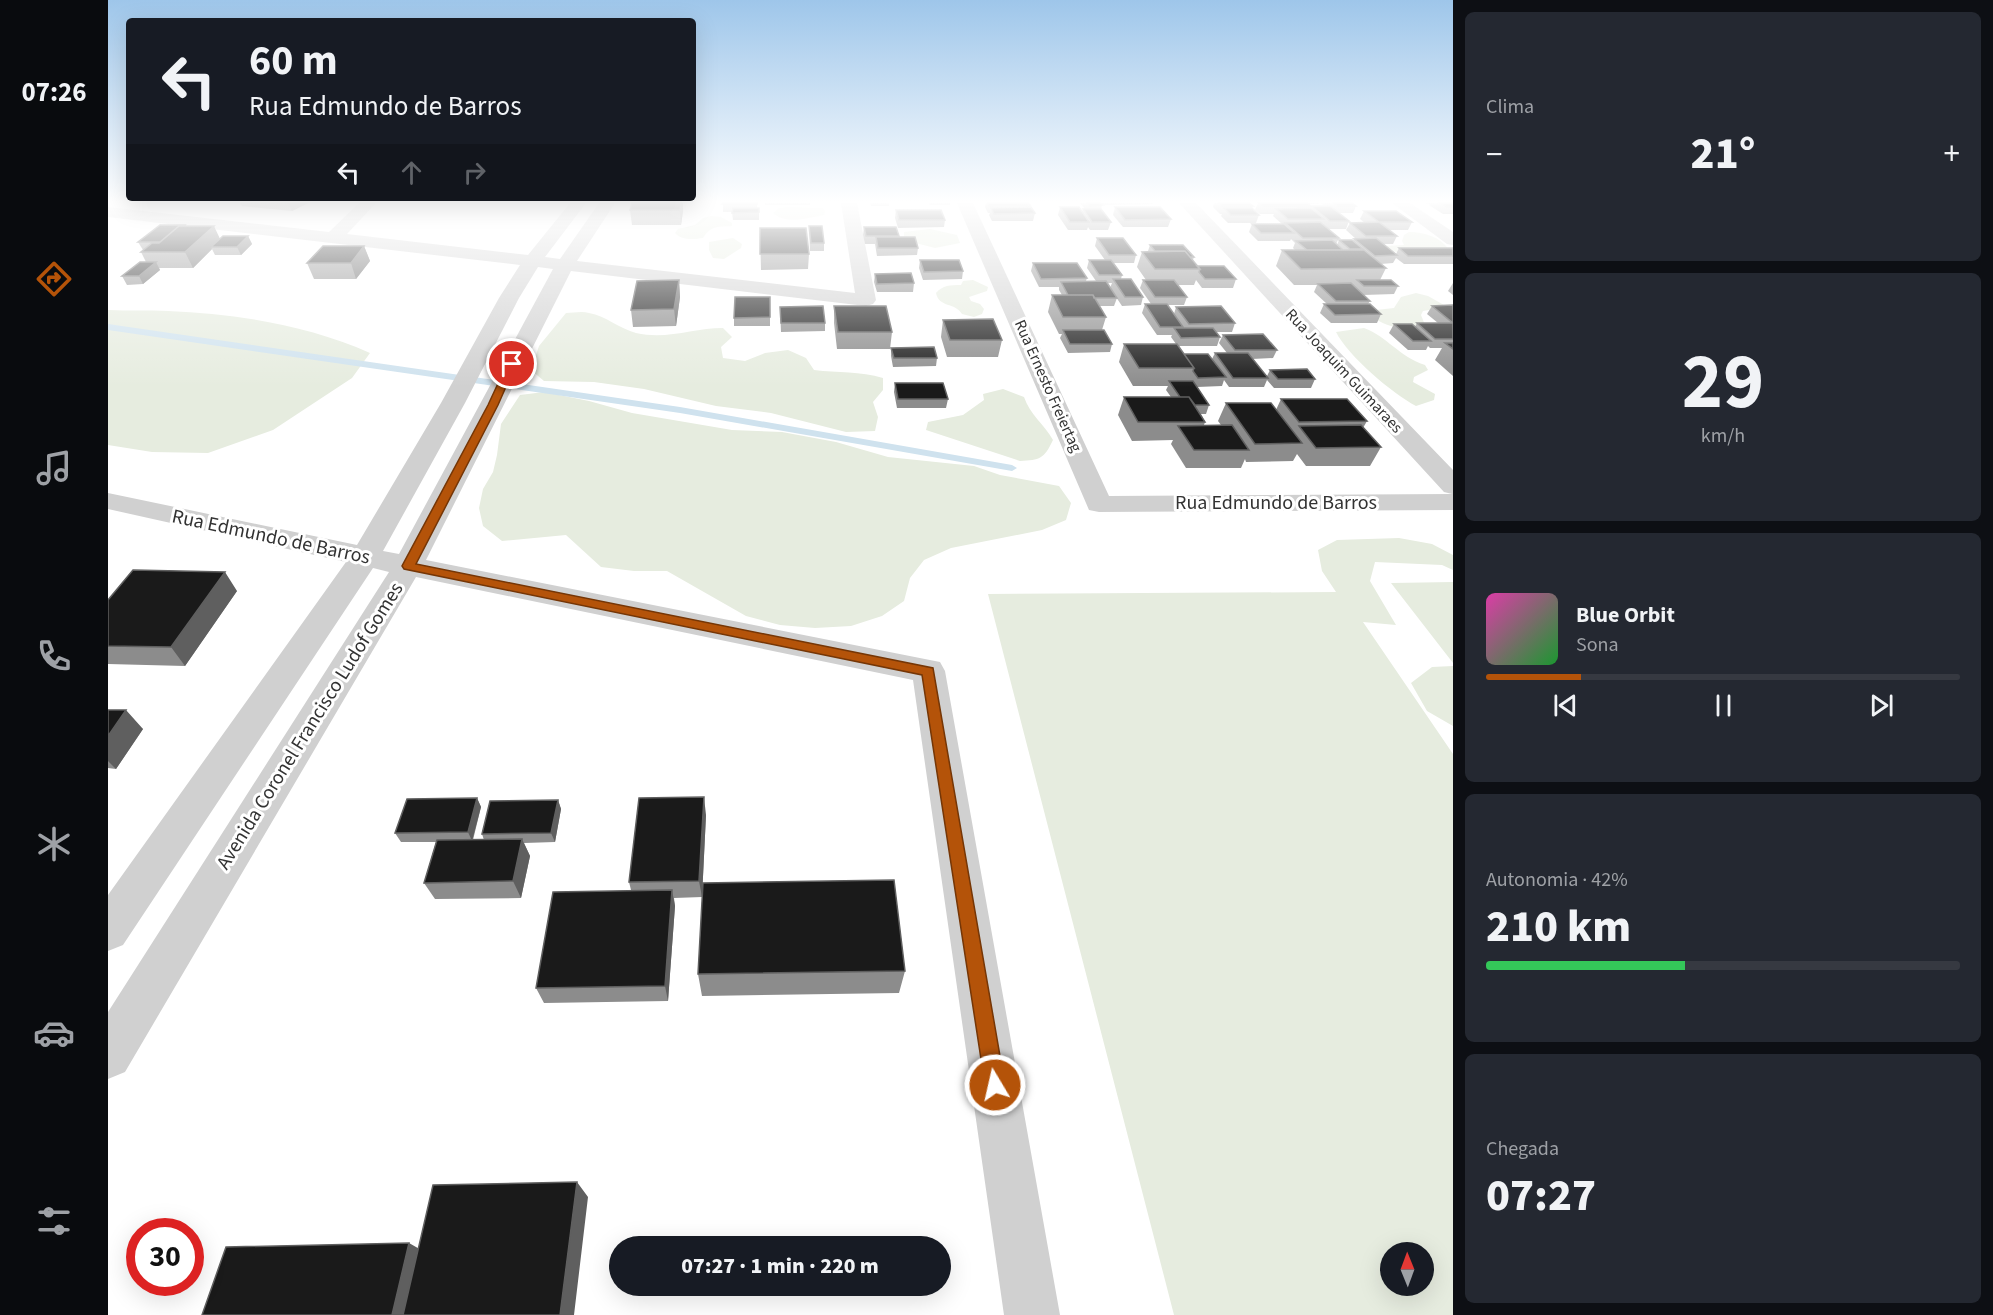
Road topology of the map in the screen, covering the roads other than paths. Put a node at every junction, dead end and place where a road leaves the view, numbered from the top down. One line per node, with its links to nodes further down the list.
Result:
1 (530, 264): 11 (street)
2 (551, 264): 6 (street)
3 (860, 264): 6 (street)
4 (993, 264): 10 (street, Rua Ernesto Freiertag)
5 (1245, 264): 7 (street, Rua Joaquim Guimaraes)
6 (564, 266): 12 (street, Avenida Coronel Francisco Ludof Gomes)
7 (1453, 486)
8 (108, 501): 11 (street, Rua Edmundo de Barros)
9 (1453, 502): 10 (street, Rua Edmundo de Barros)
10 (1099, 504)
11 (365, 557): 12 (street, Rua Edmundo de Barros); 13 (street)
12 (408, 566): 14 (street, Avenida Coronel Francisco Ludof Gomes); 15 (street, Rua Edmundo de Barros)
13 (108, 931)
14 (108, 1055)
15 (1032, 1315)

